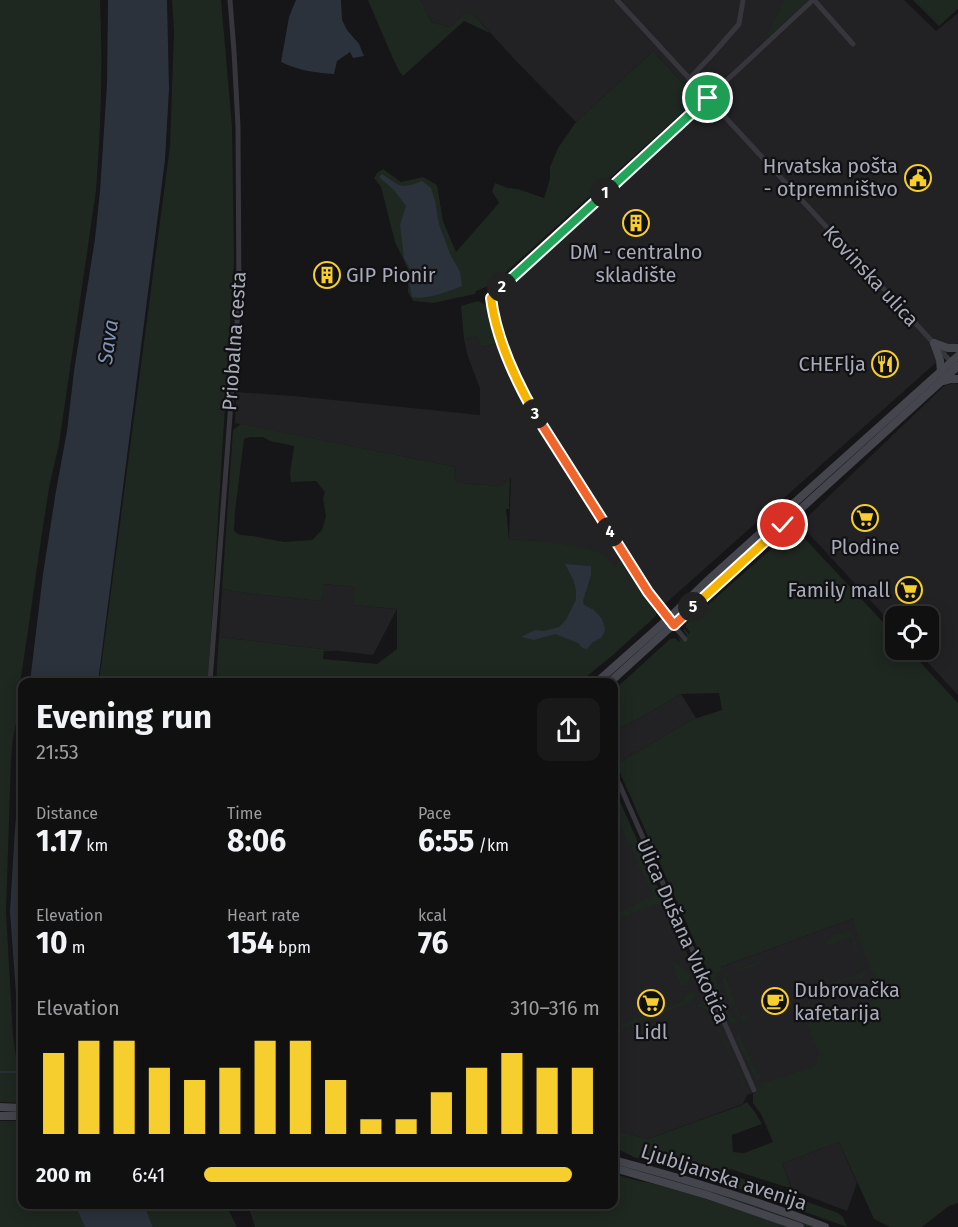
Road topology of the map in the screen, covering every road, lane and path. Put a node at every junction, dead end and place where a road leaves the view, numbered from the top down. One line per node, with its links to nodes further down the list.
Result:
1 (230, 0): 16 (street, Priobalna cesta)
2 (617, 0): 6 (street, Kovinska ulica)
3 (743, 0): 6 (street)
4 (814, 0): 5 (street); 7 (street)
5 (853, 44)
6 (689, 79): 7 (street, Kovinska ulica)
7 (708, 98): 8 (street, Kovinska ulica); 14 (street)
8 (934, 343): 9 (main road); 10 (street, Kovinska ulica); 11 (main road)
9 (958, 348)
10 (956, 364): 11 (main road); 13 (main road)
11 (941, 372): 14 (main road)
12 (958, 379): 13 (main road)
13 (940, 382): 14 (main road)
14 (671, 622): 15 (street); 17 (main road); 18 (main road)
15 (685, 639)
16 (210, 678)
17 (602, 678)
18 (614, 678)
19 (618, 781): 20 (street, Ulica Dušana Vukotića)
20 (754, 1090)
21 (0, 1107): 22 (main road)
22 (18, 1108)
23 (0, 1116): 24 (main road)
24 (18, 1116)
25 (618, 1161): 28 (main road, Ljubljanska avenija)
26 (618, 1169): 27 (main road, Ljubljanska avenija)
27 (800, 1227)
28 (825, 1227)

